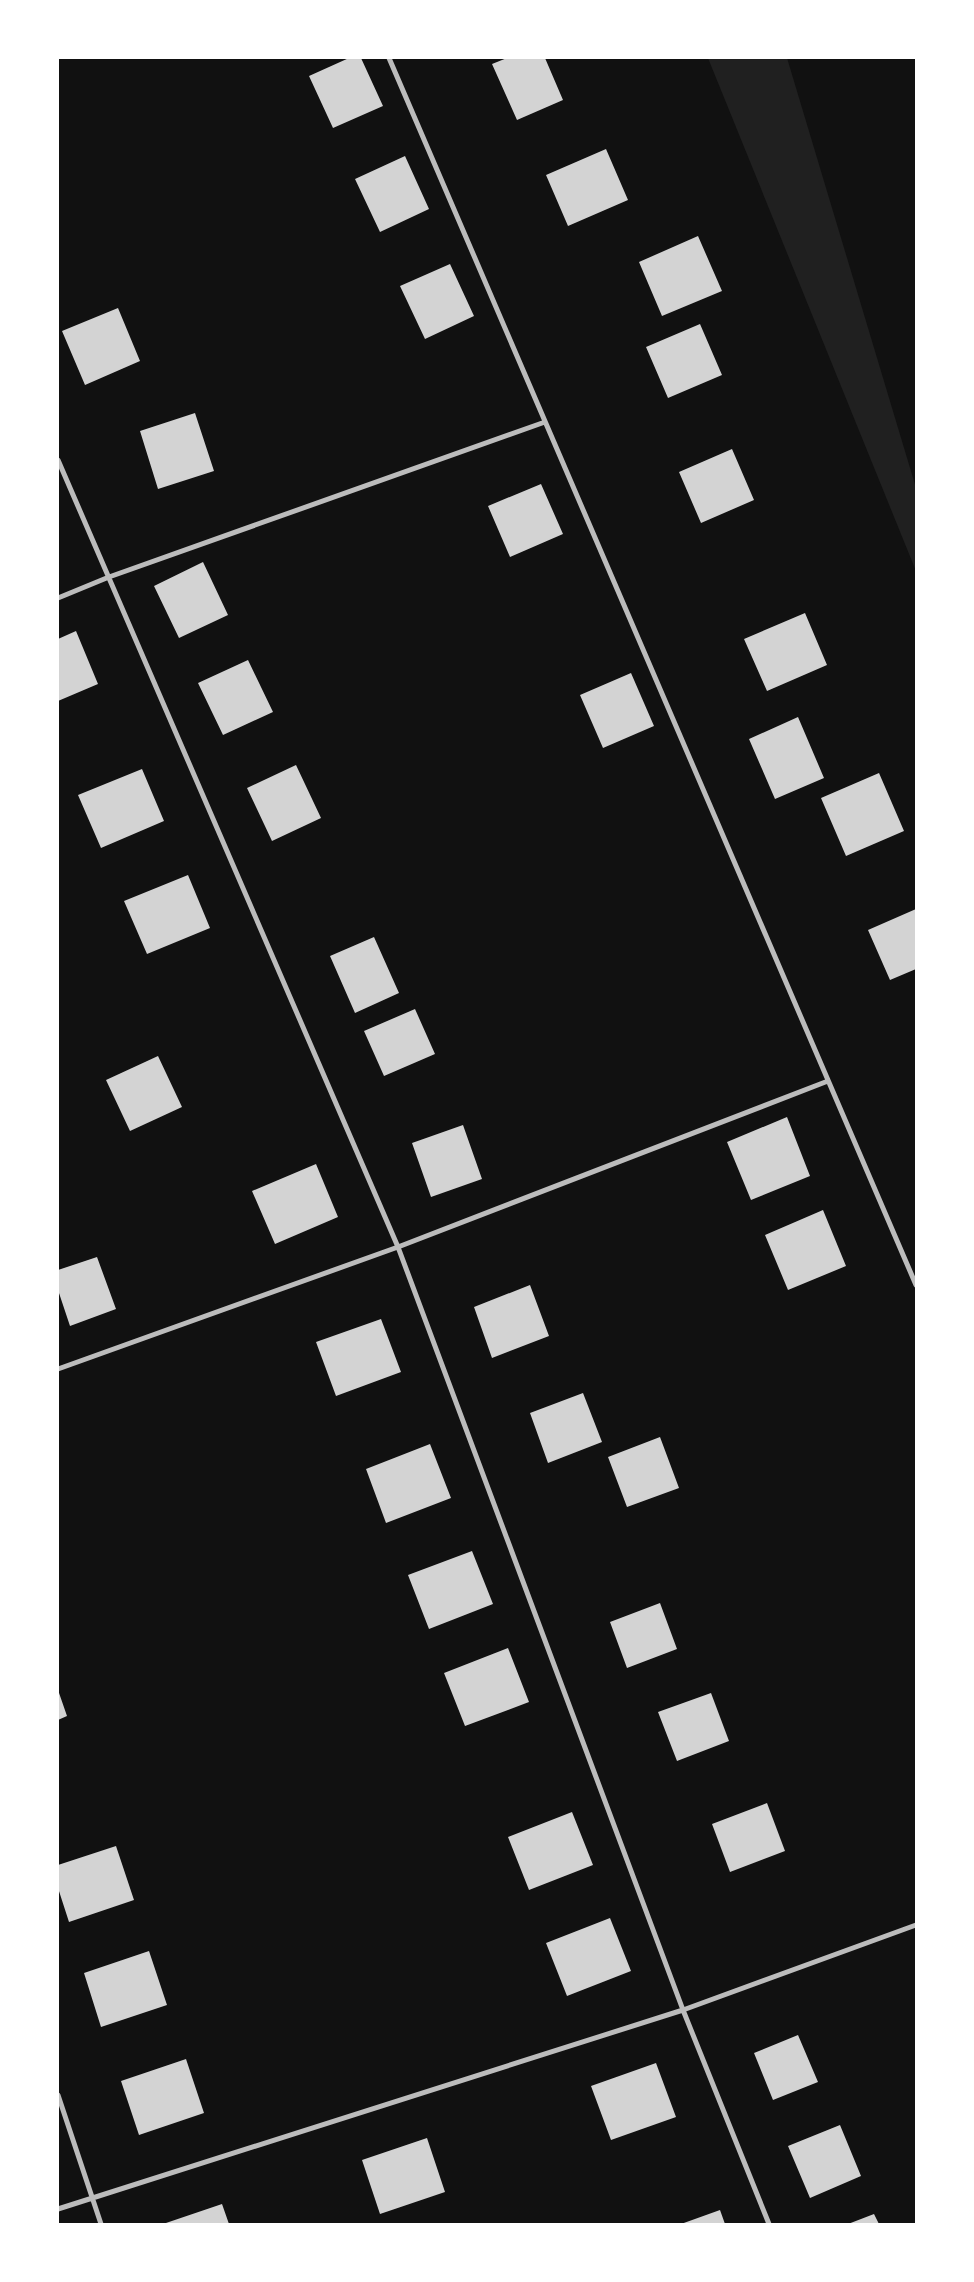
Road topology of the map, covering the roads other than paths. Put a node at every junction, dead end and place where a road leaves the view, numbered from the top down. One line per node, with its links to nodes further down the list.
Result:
1 (389, 58): 2 (street)
2 (545, 422): 4 (street); 6 (street)
3 (58, 460): 4 (street)
4 (109, 577): 5 (street); 7 (street)
5 (58, 598)
6 (828, 1081): 7 (street); 8 (street)
7 (398, 1248): 9 (street); 11 (street)
8 (916, 1285)
9 (58, 1369)
10 (916, 1925): 11 (street)
11 (683, 2010): 13 (street); 16 (street)
12 (58, 2096): 13 (street)
13 (92, 2198): 14 (street); 15 (street)
14 (58, 2209)
15 (101, 2224)
16 (769, 2224)

